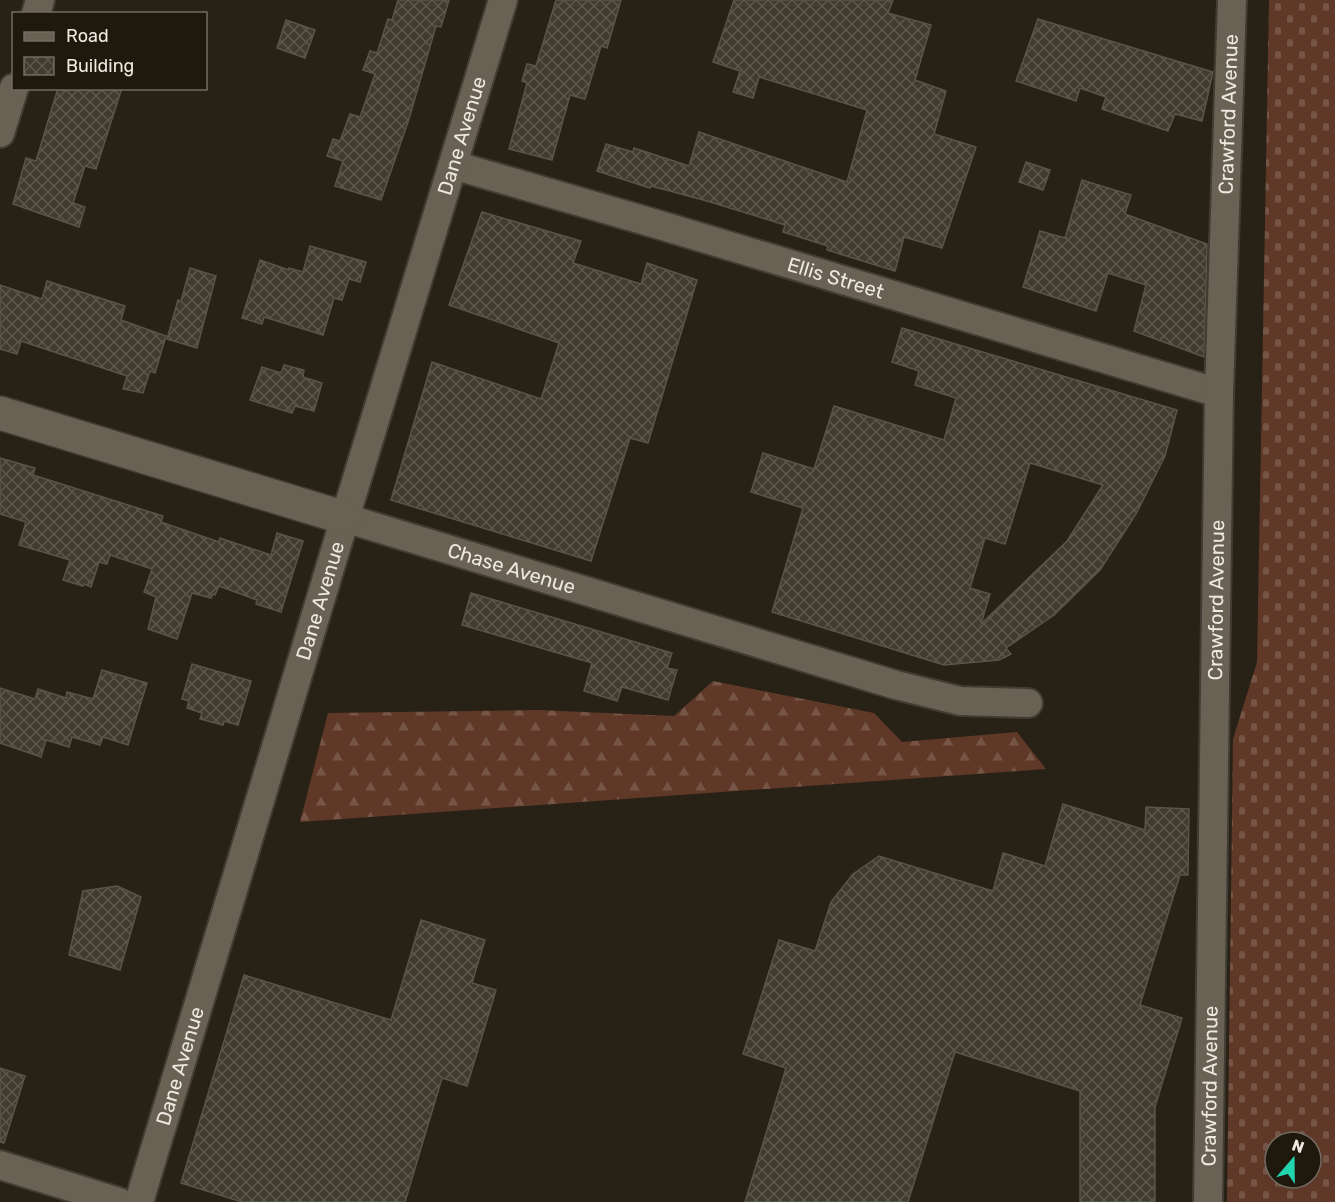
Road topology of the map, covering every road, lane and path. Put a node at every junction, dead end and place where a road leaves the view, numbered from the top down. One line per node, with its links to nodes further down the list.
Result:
1 (503, 0): 5 (street, Dane Avenue)
2 (1232, 0): 6 (street, Crawford Avenue)
3 (13, 90): 4 (street)
4 (0, 133)
5 (453, 165): 6 (street, Ellis Street); 8 (street, Dane Avenue)
6 (1219, 393): 13 (street, Crawford Avenue)
7 (0, 413): 8 (street, Chase Avenue)
8 (345, 518): 9 (street, Chase Avenue); 12 (street, Dane Avenue)
9 (1028, 703)
10 (0, 1165): 11 (street)
11 (119, 1202)
12 (139, 1202)
13 (1208, 1202)

